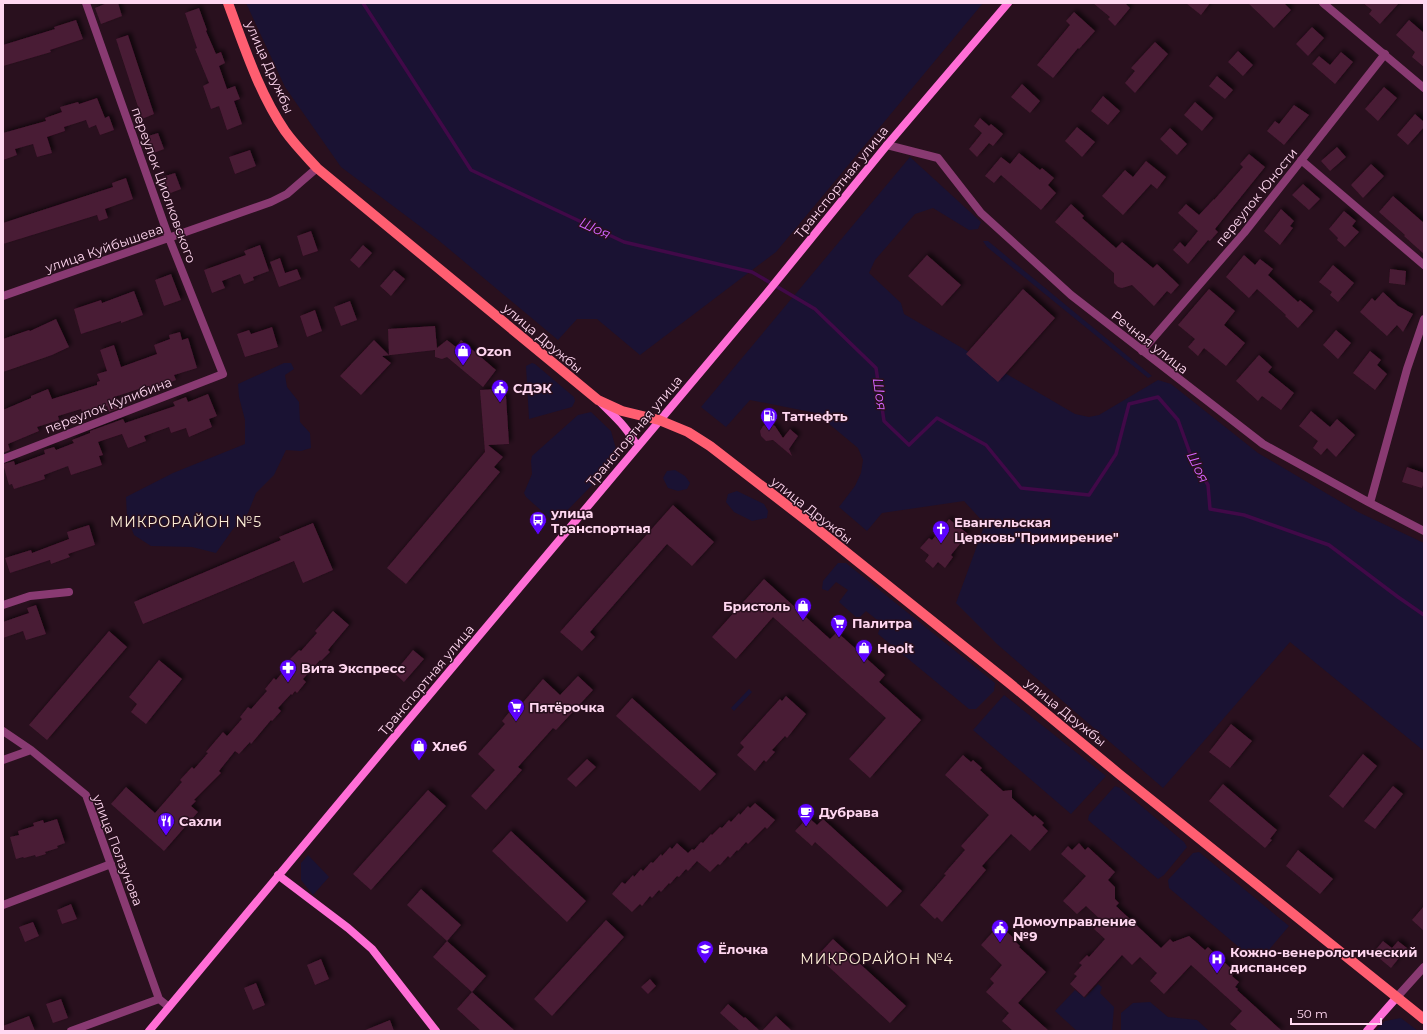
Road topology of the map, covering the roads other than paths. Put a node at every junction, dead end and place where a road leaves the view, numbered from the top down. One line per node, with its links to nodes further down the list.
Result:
1 (86, 3): 10 (street, переулок Циолковского)
2 (228, 3): 9 (main road, улица Дружбы)
3 (1008, 3): 7 (main road, Транспортная улица)
4 (1324, 3): 5 (street)
5 (1386, 54): 6 (street); 8 (street, переулок Юности)
6 (1424, 88)
7 (887, 145): 14 (street, Речная улица); 17 (main road, Транспортная улица)
8 (1301, 160): 11 (street); 14 (street, переулок Юности)
9 (317, 168): 10 (street, улица Куйбышева); 16 (main road, улица Дружбы)
10 (169, 238): 12 (street, улица Куйбышева); 15 (street, переулок Циолковского)
11 (1424, 265)
12 (3, 296)
13 (1424, 319): 20 (street)
14 (1142, 351): 20 (street, Речная улица)
15 (222, 374): 19 (street, переулок Кулибина)
16 (598, 400): 17 (main road, улица Дружбы); 18 (main road)
17 (659, 420): 18 (main road, Транспортная улица); 31 (main road, улица Дружбы)
18 (637, 447): 28 (main road, Транспортная улица)
19 (3, 459)
20 (1370, 503): 21 (street, Речная улица)
21 (1424, 531)
22 (69, 592): 23 (street)
23 (3, 605)
24 (3, 731): 25 (street, улица Ползунова)
25 (31, 750): 26 (street); 27 (street, улица Ползунова)
26 (3, 760)
27 (111, 864): 29 (street); 32 (street, улица Ползунова)
28 (278, 875): 33 (main road); 37 (main road)
29 (3, 905)
30 (1424, 967): 31 (street)
31 (1397, 997): 34 (main road, улица Дружбы); 38 (main road)
32 (160, 999): 33 (street); 35 (street)
33 (169, 1006): 36 (main road)
34 (1424, 1019)
35 (71, 1031)
36 (149, 1031)
37 (436, 1031)
38 (1367, 1031)

